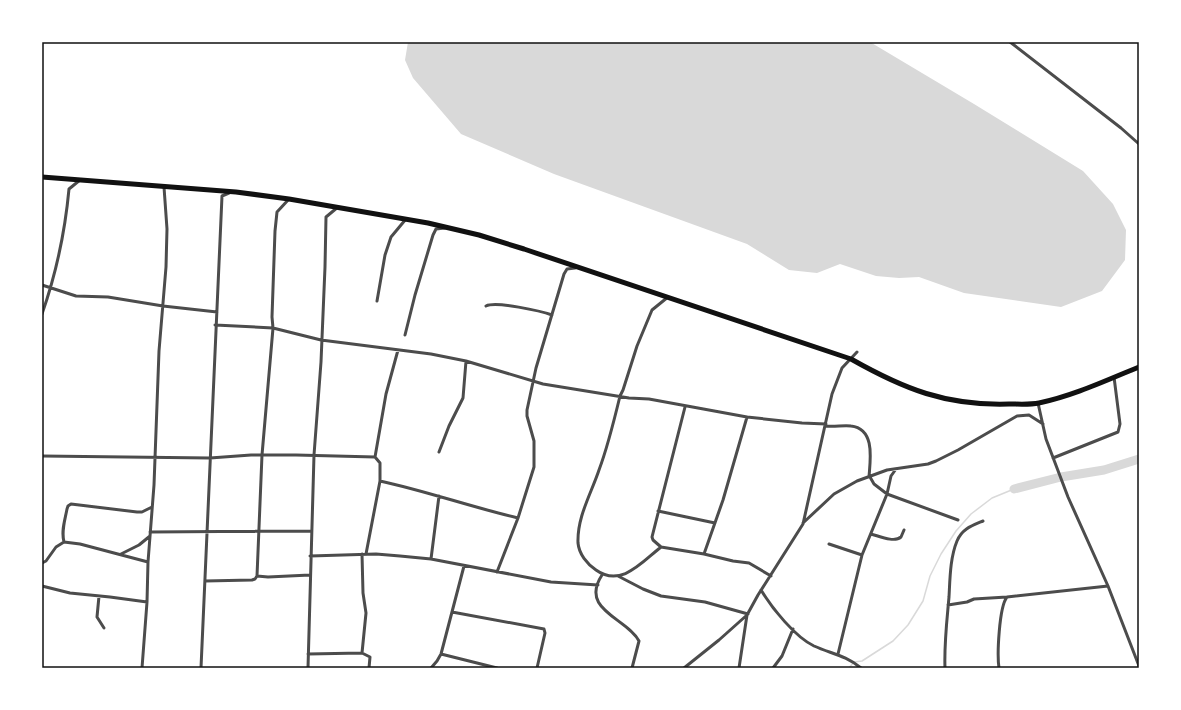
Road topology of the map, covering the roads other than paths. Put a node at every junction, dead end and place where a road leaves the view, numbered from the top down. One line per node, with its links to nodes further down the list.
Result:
1 (1010, 42): 2 (street)
2 (1139, 144)
3 (42, 177): 4 (highway)
4 (80, 180): 5 (highway); 13 (street)
5 (164, 187): 6 (highway); 16 (street)
6 (230, 192): 7 (highway); 18 (street)
7 (289, 199): 8 (highway); 22 (street)
8 (338, 207): 9 (highway); 24 (street)
9 (406, 219): 10 (highway); 15 (street)
10 (449, 228): 11 (highway); 23 (street)
11 (579, 267): 14 (highway); 20 (street)
12 (42, 284): 13 (street)
13 (52, 287): 16 (street); 19 (street)
14 (668, 297): 27 (highway); 32 (street)
15 (377, 301)
16 (163, 306): 18 (street); 42 (street)
17 (486, 306): 20 (street)
18 (217, 312): 21 (street)
19 (42, 314)
20 (552, 315): 31 (street)
21 (215, 325): 22 (street); 44 (street)
22 (273, 328): 24 (street); 39 (street)
23 (405, 335)
24 (321, 340): 25 (street); 40 (street)
25 (398, 350): 28 (street); 43 (street)
26 (857, 352): 27 (street)
27 (851, 359): 33 (highway); 37 (street)
28 (466, 361): 31 (street); 38 (street)
29 (1139, 367): 30 (highway)
30 (1114, 377): 33 (highway); 45 (street)
31 (533, 381): 32 (street); 53 (street)
32 (620, 396): 34 (street); 79 (street)
33 (1038, 403): 36 (street)
34 (685, 407): 35 (street); 52 (street)
35 (747, 417): 37 (street); 56 (street)
36 (1043, 424): 45 (street); 46 (street)
37 (826, 425): 47 (street); 57 (street)
38 (439, 452)
39 (262, 455): 40 (street); 44 (street); 61 (street)
40 (314, 455): 43 (street); 59 (street)
41 (42, 456): 42 (street)
42 (154, 457): 44 (street); 51 (street)
43 (375, 457): 48 (street)
44 (210, 458): 60 (street)
45 (1053, 458): 86 (street)
46 (896, 469): 47 (street); 49 (street)
47 (870, 477): 49 (street); 57 (street)
48 (380, 481): 50 (street); 69 (street)
49 (887, 494): 54 (street); 63 (street)
50 (439, 496): 53 (street); 73 (street)
51 (152, 507): 62 (street); 64 (street)
52 (658, 511): 56 (street); 66 (street)
53 (518, 518): 77 (street)
54 (958, 520)
55 (983, 521): 91 (street)
56 (715, 523): 70 (street)
57 (803, 524): 82 (street)
58 (904, 530): 63 (street)
59 (311, 531): 61 (street); 72 (street)
60 (207, 532): 61 (street); 62 (street); 83 (street)
61 (258, 532): 80 (street)
62 (150, 534): 67 (street); 74 (street)
63 (871, 534): 71 (street)
64 (64, 542): 67 (street); 75 (street)
65 (829, 544): 71 (street)
66 (661, 546): 70 (street); 81 (street)
67 (120, 554): 74 (street)
68 (362, 554): 69 (street); 72 (street); 96 (street)
69 (366, 554): 73 (street)
70 (704, 554): 82 (street)
71 (862, 555): 99 (street)
72 (310, 556): 78 (street)
73 (431, 559): 76 (street)
74 (148, 562): 90 (street)
75 (42, 563)
76 (464, 566): 77 (street); 92 (street)
77 (497, 572): 84 (street)
78 (310, 575): 80 (street); 97 (street)
79 (602, 575): 81 (street); 84 (street)
80 (257, 576): 83 (street)
81 (618, 576): 93 (street)
82 (771, 576): 87 (street)
83 (206, 582): 102 (street)
84 (598, 585): 108 (street)
85 (42, 586): 88 (street)
86 (1108, 586): 89 (street); 100 (street)
87 (761, 590): 93 (street); 95 (street)
88 (100, 596): 90 (street); 94 (street)
89 (1007, 597): 91 (street); 114 (street)
90 (147, 602): 101 (street)
91 (948, 605): 113 (street)
92 (452, 612): 98 (street); 107 (street)
93 (747, 615): 109 (street); 110 (street)
94 (104, 628)
95 (793, 629): 99 (street); 111 (street)
96 (362, 653): 97 (street); 104 (street)
97 (308, 654): 103 (street)
98 (441, 654): 105 (street); 106 (street)
99 (838, 654): 112 (street)
100 (1139, 666)
101 (142, 668)
102 (201, 668)
103 (308, 668)
104 (370, 668)
105 (431, 668)
106 (497, 668)
107 (538, 668)
108 (632, 668)
109 (684, 668)
110 (739, 668)
111 (773, 668)
112 (862, 668)
113 (945, 668)
114 (999, 668)

